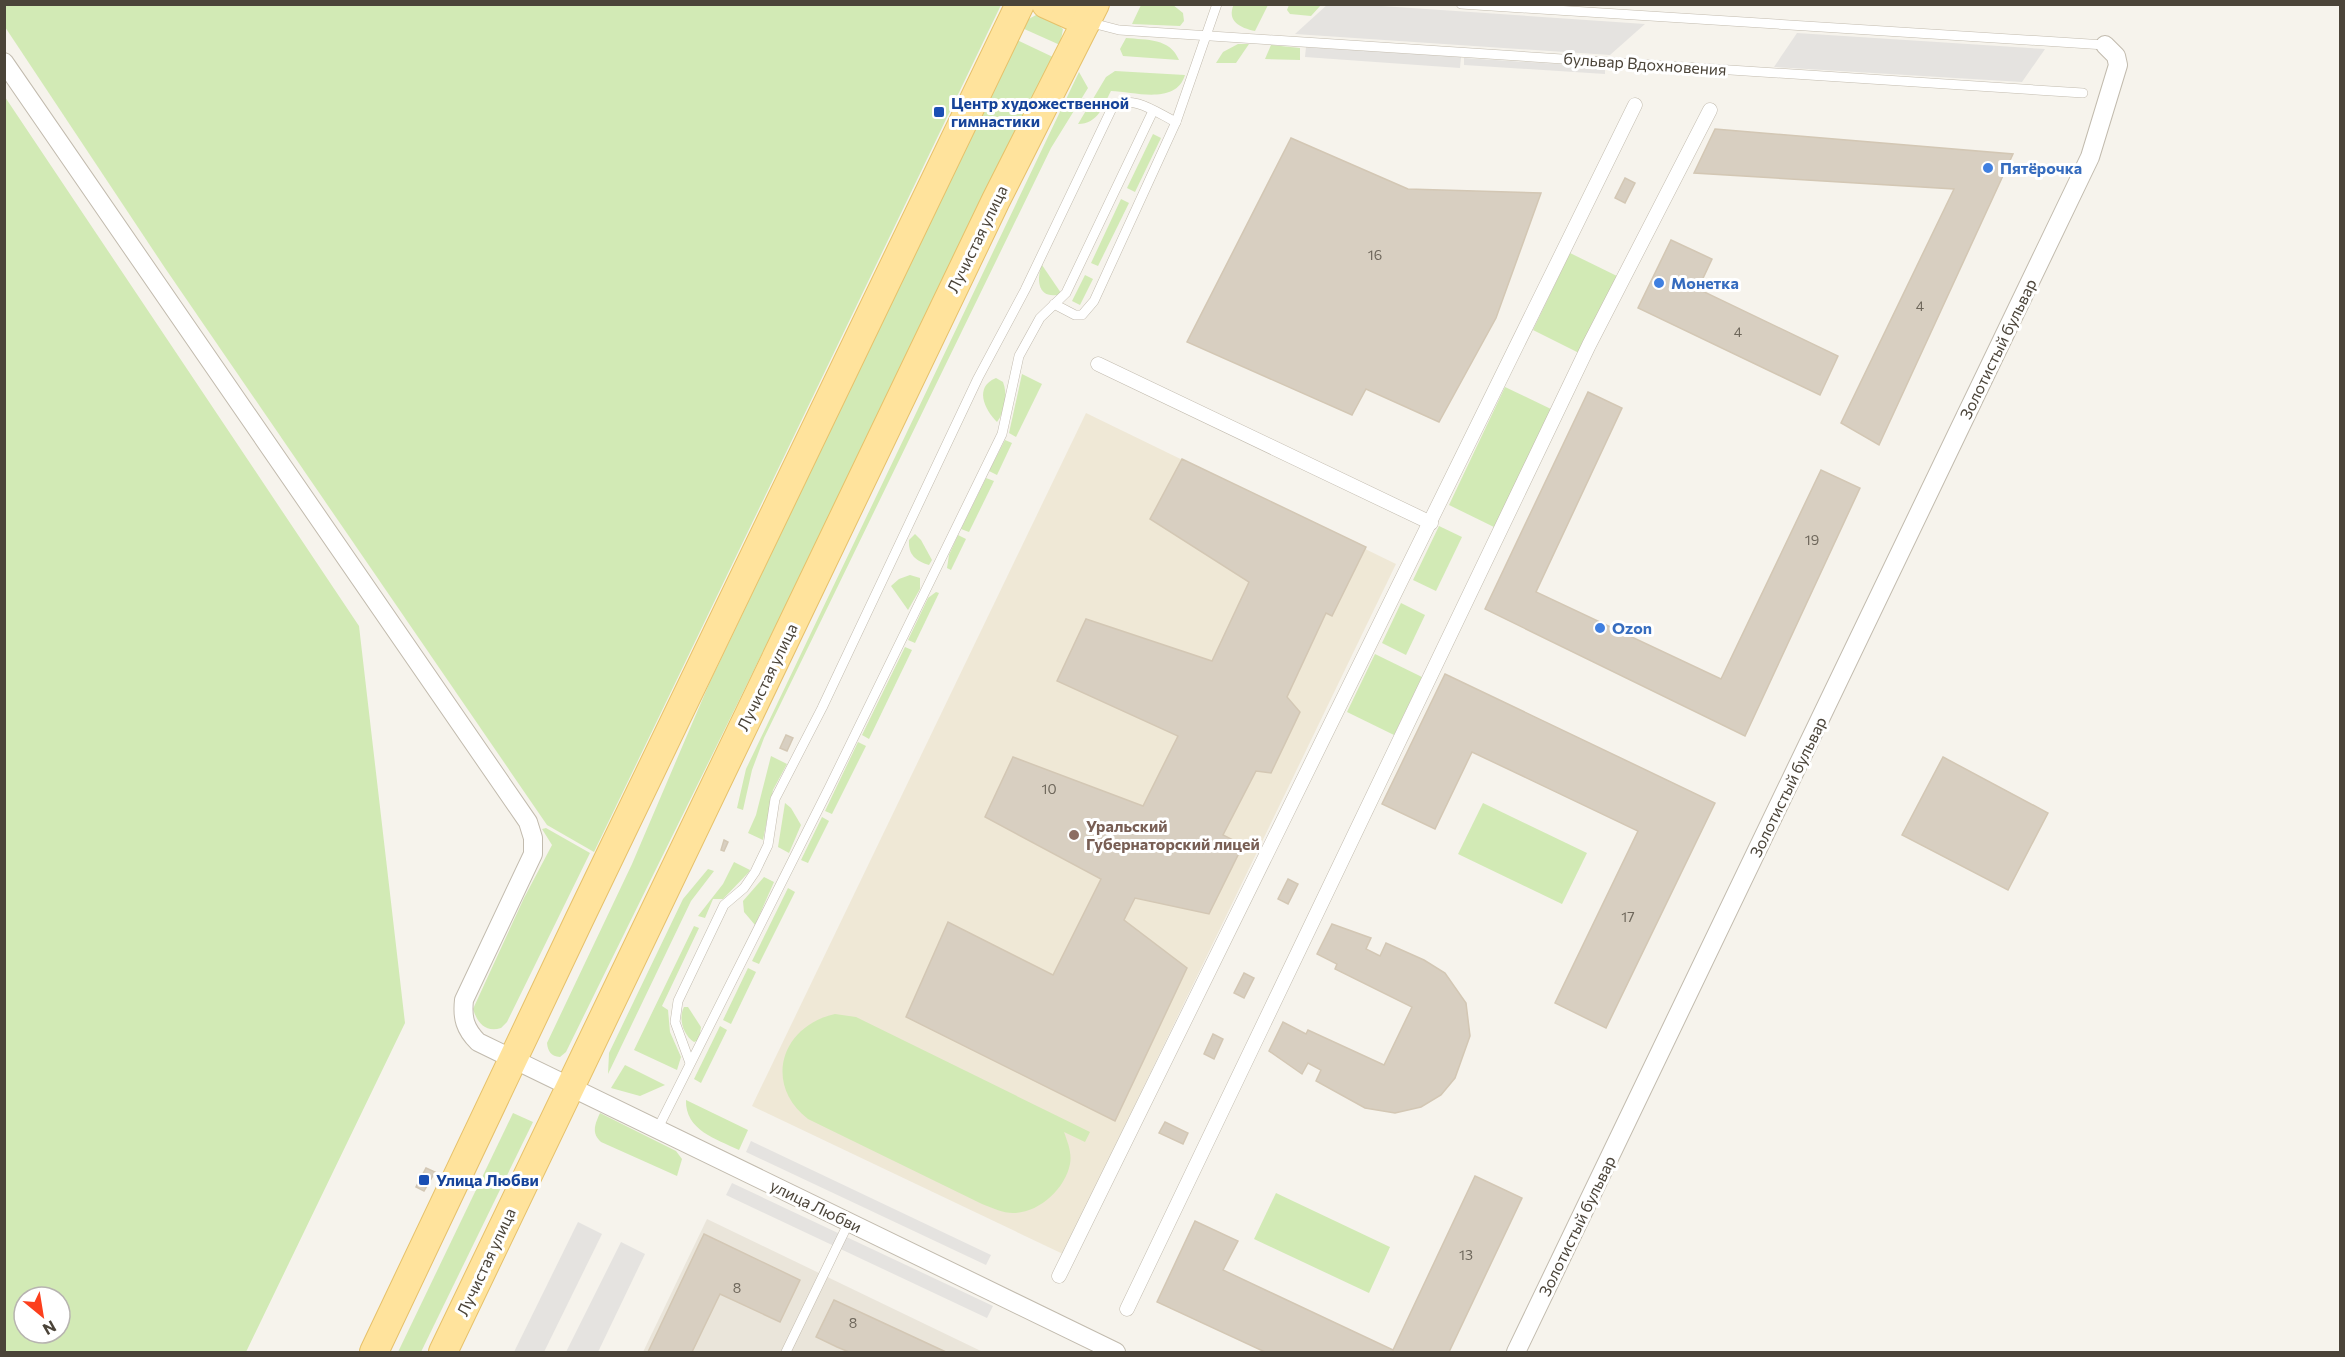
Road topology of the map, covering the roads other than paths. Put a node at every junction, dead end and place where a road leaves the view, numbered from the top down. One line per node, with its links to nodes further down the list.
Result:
1 (1020, 4): 17 (main road)
2 (1046, 4): 5 (main road)
3 (1217, 4): 6 (lane)
4 (1461, 4): 7 (lane)
5 (1090, 13): 6 (lane, бульвар Вдохновения); 19 (main road, Лучистая улица)
6 (1207, 35): 9 (lane, бульвар Вдохновения); 13 (lane)
7 (2105, 45): 28 (street, Золотистый бульвар)
8 (4, 62): 17 (street, улица Любви)
9 (2083, 93)
10 (1635, 105): 16 (street)
11 (1710, 110): 23 (street)
12 (1153, 111): 13 (lane); 14 (lane); 18 (lane)
13 (1176, 122): 14 (lane)
14 (1054, 304): 18 (lane)
15 (1098, 364): 16 (street)
16 (1431, 523): 22 (street)
17 (515, 1060): 19 (street, улица Любви); 24 (main road)
18 (690, 1064): 20 (lane)
19 (570, 1086): 20 (street, улица Любви); 25 (main road, Лучистая улица)
20 (657, 1130): 21 (street, улица Любви)
21 (849, 1222): 26 (lane); 27 (street, улица Любви)
22 (1059, 1276)
23 (1127, 1309)
24 (374, 1353)
25 (443, 1353)
26 (786, 1353)
27 (1116, 1353)
28 (1516, 1353)

